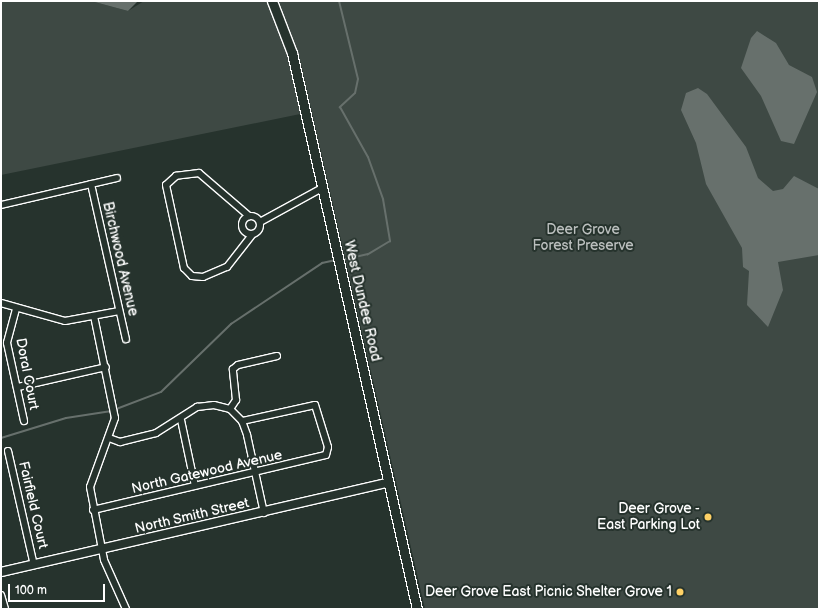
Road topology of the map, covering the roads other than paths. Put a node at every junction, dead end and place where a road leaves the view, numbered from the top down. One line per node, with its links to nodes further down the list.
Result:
1 (272, 1): 4 (main road, West Dundee Road)
2 (117, 178): 3 (street)
3 (91, 184): 5 (street); 11 (street, Birchwood Avenue)
4 (322, 188): 7 (street); 24 (main road, West Dundee Road)
5 (1, 205)
6 (249, 216): 7 (street); 8 (street); 8 (street)
7 (260, 222): 8 (street)
8 (252, 235)
9 (1, 303): 10 (street)
10 (16, 309): 12 (street); 16 (street, Doral Court)
11 (119, 310): 12 (street); 13 (street, Birchwood Avenue)
12 (94, 316): 15 (street)
13 (126, 339)
14 (277, 356): 17 (street)
15 (106, 367): 16 (street); 21 (street)
16 (18, 388): 19 (street, Doral Court)
17 (230, 409): 18 (street); 20 (street)
18 (181, 420): 21 (street); 25 (street)
19 (24, 421)
20 (242, 421): 23 (street); 23 (street, North Gatewood Avenue)
21 (110, 438): 26 (street)
22 (8, 451): 29 (street, Fairfield Court)
23 (254, 474): 25 (street, North Gatewood Avenue); 27 (street)
24 (388, 483): 27 (street, North Smith Street); 34 (main road, West Dundee Road)
25 (195, 486): 26 (street, North Gatewood Avenue)
26 (93, 510): 28 (street)
27 (264, 512): 28 (street, North Smith Street)
28 (103, 549): 29 (street, North Smith Street); 33 (street)
29 (34, 565): 30 (street, North Smith Street)
30 (1, 572)
31 (1, 595): 32 (street)
32 (5, 609)
33 (126, 609)
34 (417, 609)

